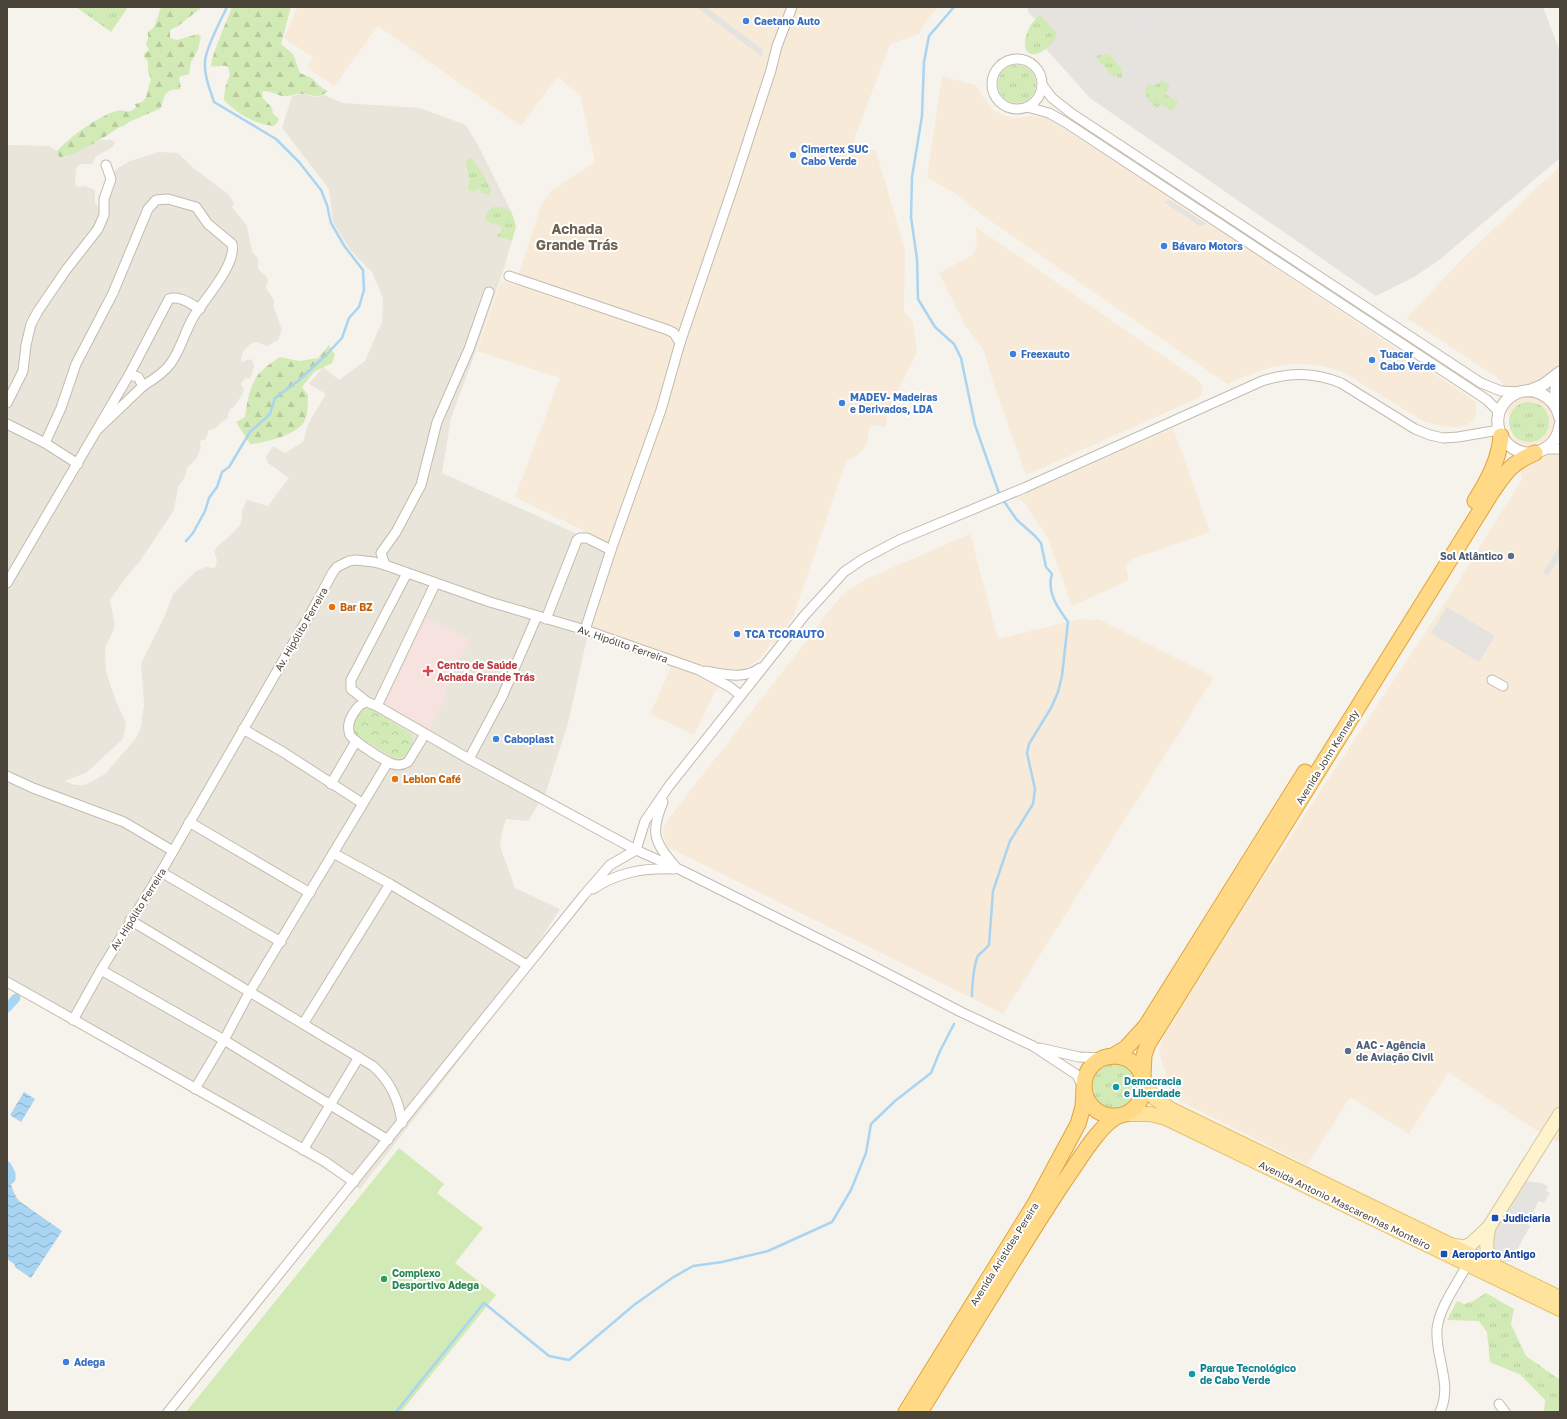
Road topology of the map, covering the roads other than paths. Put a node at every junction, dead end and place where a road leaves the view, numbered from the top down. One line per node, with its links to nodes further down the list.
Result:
1 (792, 7): 8 (street)
2 (1043, 86): 3 (street); 3 (street); 12 (street)
3 (1027, 107): 18 (street)
4 (106, 165): 13 (street)
5 (509, 276): 8 (street)
6 (490, 292): 25 (street)
7 (200, 309): 10 (street); 11 (street); 20 (street)
8 (680, 343): 24 (street)
9 (1558, 374): 12 (street); 14 (street)
10 (129, 375): 11 (street); 19 (street)
11 (142, 386): 19 (street)
12 (1523, 392): 14 (street); 18 (street)
13 (7, 403)
14 (1555, 405): 15 (street)
15 (1560, 418)
16 (7, 424): 20 (street)
17 (1560, 425): 22 (street)
18 (1499, 429): 22 (street); 31 (street); 67 (highway, Avenida John Kennedy)
19 (97, 430): 23 (street)
20 (45, 443): 23 (street)
21 (1560, 449): 22 (street)
22 (1539, 451): 68 (highway, Avenida John Kennedy)
23 (78, 464): 27 (street)
24 (611, 550): 29 (street); 30 (street)
25 (385, 565): 26 (street, Av. Hipólito Ferreira); 38 (street, Av. Hipólito Ferreira)
26 (407, 573): 28 (street, Av. Hipólito Ferreira); 36 (street)
27 (7, 583)
28 (435, 584): 29 (street, Av. Hipólito Ferreira); 37 (street)
29 (541, 617): 30 (street, Av. Hipólito Ferreira); 41 (street)
30 (585, 630): 32 (street, Av. Hipólito Ferreira)
31 (766, 663): 32 (street); 35 (street)
32 (699, 670): 35 (street)
33 (1492, 680): 34 (street)
34 (1503, 686)
35 (740, 695): 45 (street)
36 (366, 702): 37 (street); 40 (street)
37 (377, 706): 39 (street)
38 (243, 729): 44 (street); 47 (street, Av. Hipólito Ferreira)
39 (425, 734): 41 (street); 42 (street)
40 (356, 741): 42 (street); 44 (street)
41 (469, 759): 48 (street)
42 (388, 762): 46 (street)
43 (7, 776): 49 (street)
44 (331, 784): 46 (street)
45 (669, 786): 48 (street); 51 (street)
46 (362, 803): 50 (street)
47 (189, 822): 49 (street, Av. Hipólito Ferreira); 54 (street)
48 (636, 850): 51 (street); 55 (street)
49 (173, 851): 52 (street, Av. Hipólito Ferreira)
50 (334, 853): 53 (street); 54 (street)
51 (677, 869): 55 (street); 65 (street)
52 (161, 872): 56 (street, Av. Hipólito Ferreira); 57 (street)
53 (390, 884): 58 (street); 63 (street)
54 (310, 893): 57 (street)
55 (584, 895): 58 (street)
56 (130, 920): 59 (street, Av. Hipólito Ferreira); 61 (street)
57 (281, 942): 61 (street)
58 (527, 965): 74 (street)
59 (101, 970): 62 (street, Av. Hipólito Ferreira); 64 (street)
60 (7, 982): 62 (street)
61 (249, 993): 63 (street); 64 (street)
62 (73, 1020): 69 (street)
63 (303, 1024): 66 (street)
64 (224, 1040): 69 (street); 71 (street)
65 (1033, 1046): 67 (street); 70 (street)
66 (359, 1057): 71 (street); 74 (street)
67 (1108, 1057): 68 (highway); 70 (highway)
68 (1144, 1082): 73 (highway); 80 (main road, Avenida Antonio Mascarenhas Monteiro)
69 (196, 1089): 77 (street)
70 (1084, 1089): 73 (highway); 86 (highway, Avenida Aristides Pereira)
71 (330, 1104): 76 (street); 77 (street)
72 (1560, 1114): 75 (main road)
73 (1122, 1115): 81 (main road, Avenida Antonio Mascarenhas Monteiro); 87 (highway, Avenida Aristides Pereira)
74 (402, 1123): 76 (street)
75 (1556, 1127): 79 (main road)
76 (388, 1140): 78 (street)
77 (303, 1150): 78 (street)
78 (354, 1182): 85 (street)
79 (1489, 1227): 80 (main road); 82 (main road)
80 (1451, 1245): 82 (main road, Avenida Antonio Mascarenhas Monteiro)
81 (1467, 1265): 84 (main road, Avenida Antonio Mascarenhas Monteiro); 88 (street)
82 (1498, 1269): 83 (main road, Avenida Antonio Mascarenhas Monteiro)
83 (1560, 1298)
84 (1560, 1309)
85 (168, 1412)
86 (906, 1412)
87 (920, 1412)
88 (1440, 1412)

